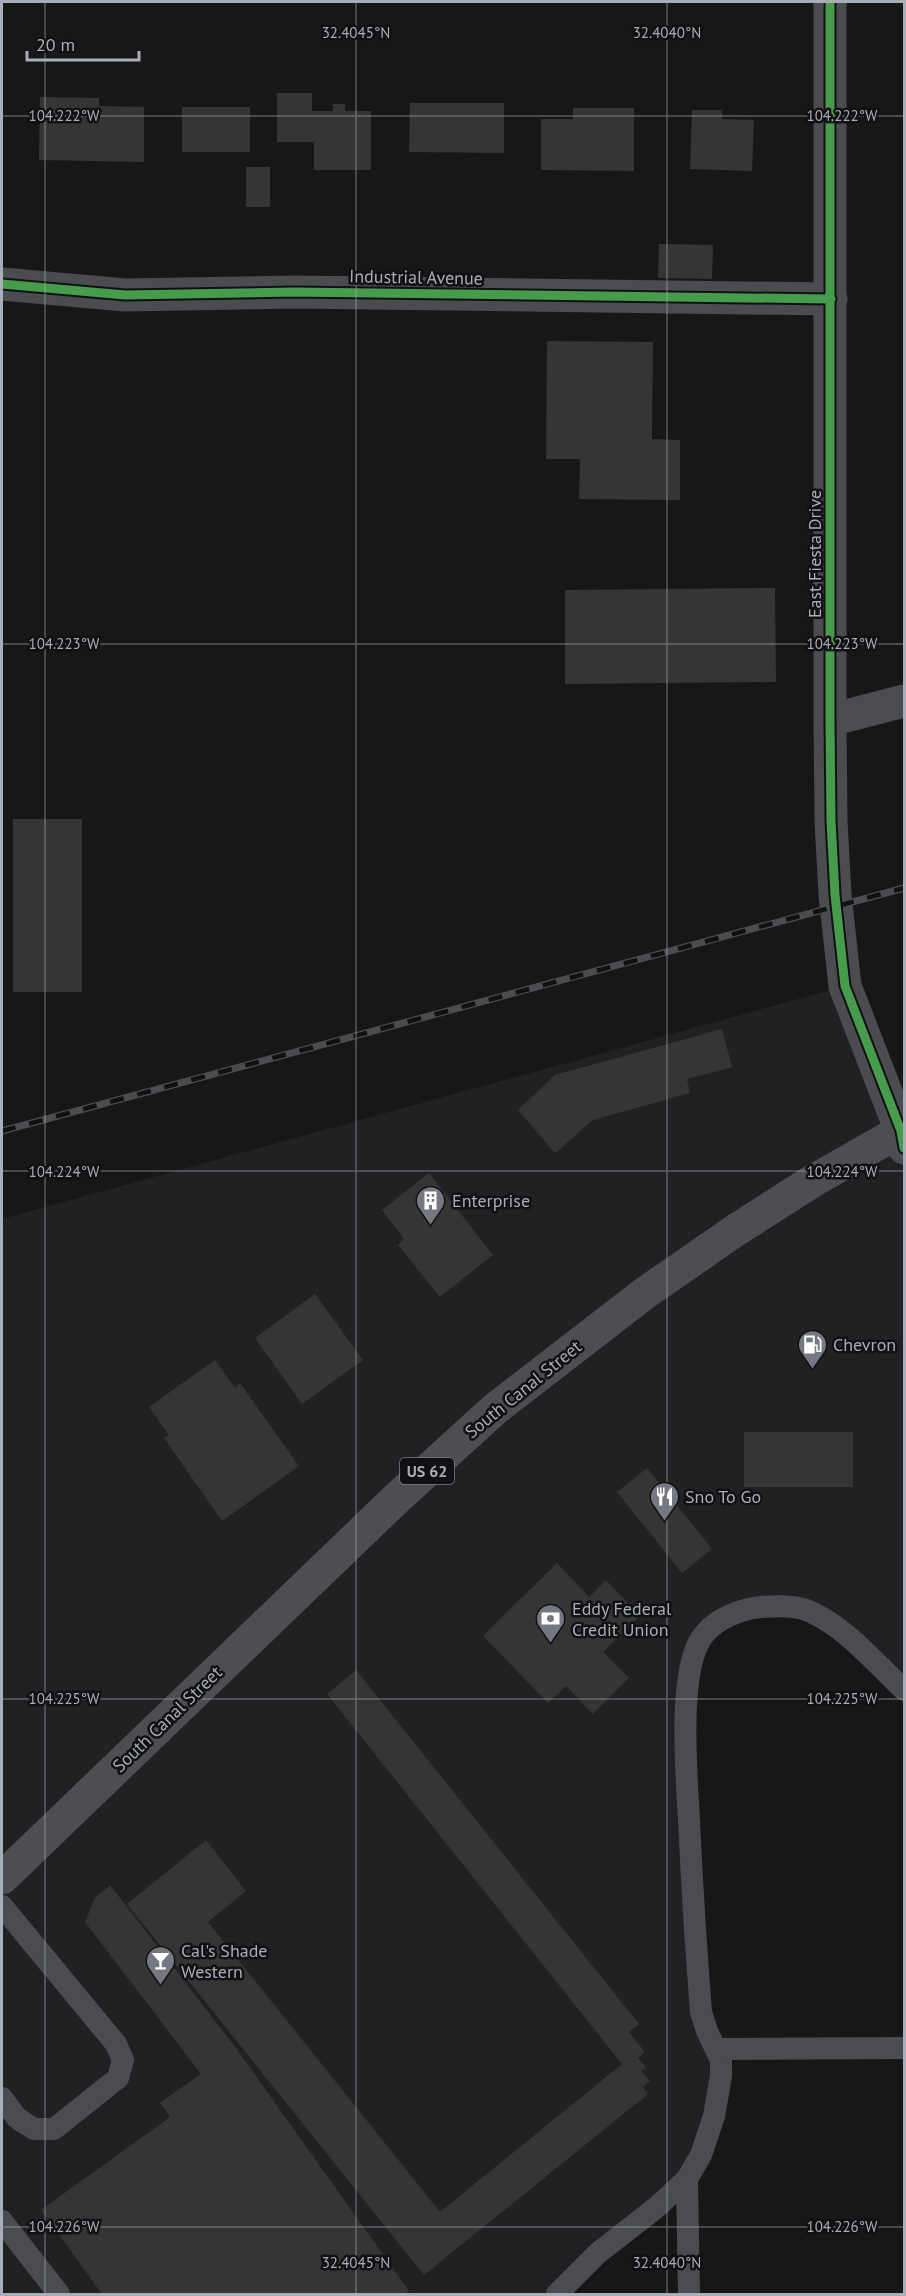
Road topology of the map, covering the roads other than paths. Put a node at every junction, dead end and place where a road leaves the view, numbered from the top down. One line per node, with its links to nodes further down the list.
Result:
1 (830, 2): 3 (street, East Fiesta Drive)
2 (2, 284): 3 (street, Industrial Avenue)
3 (831, 299): 5 (street, East Fiesta Drive)
4 (904, 701): 5 (street)
5 (830, 720): 6 (street, East Fiesta Drive)
6 (903, 1136): 8 (highway, South Canal Street / US 62)
7 (904, 1690): 11 (lane)
8 (2, 1878)
9 (2, 1906): 12 (lane)
10 (904, 2048): 11 (lane)
11 (717, 2049): 13 (lane)
12 (2, 2098)
13 (687, 2179): 16 (lane); 17 (lane)
14 (2, 2221): 15 (lane)
15 (59, 2295)
16 (557, 2295)
17 (689, 2295)

